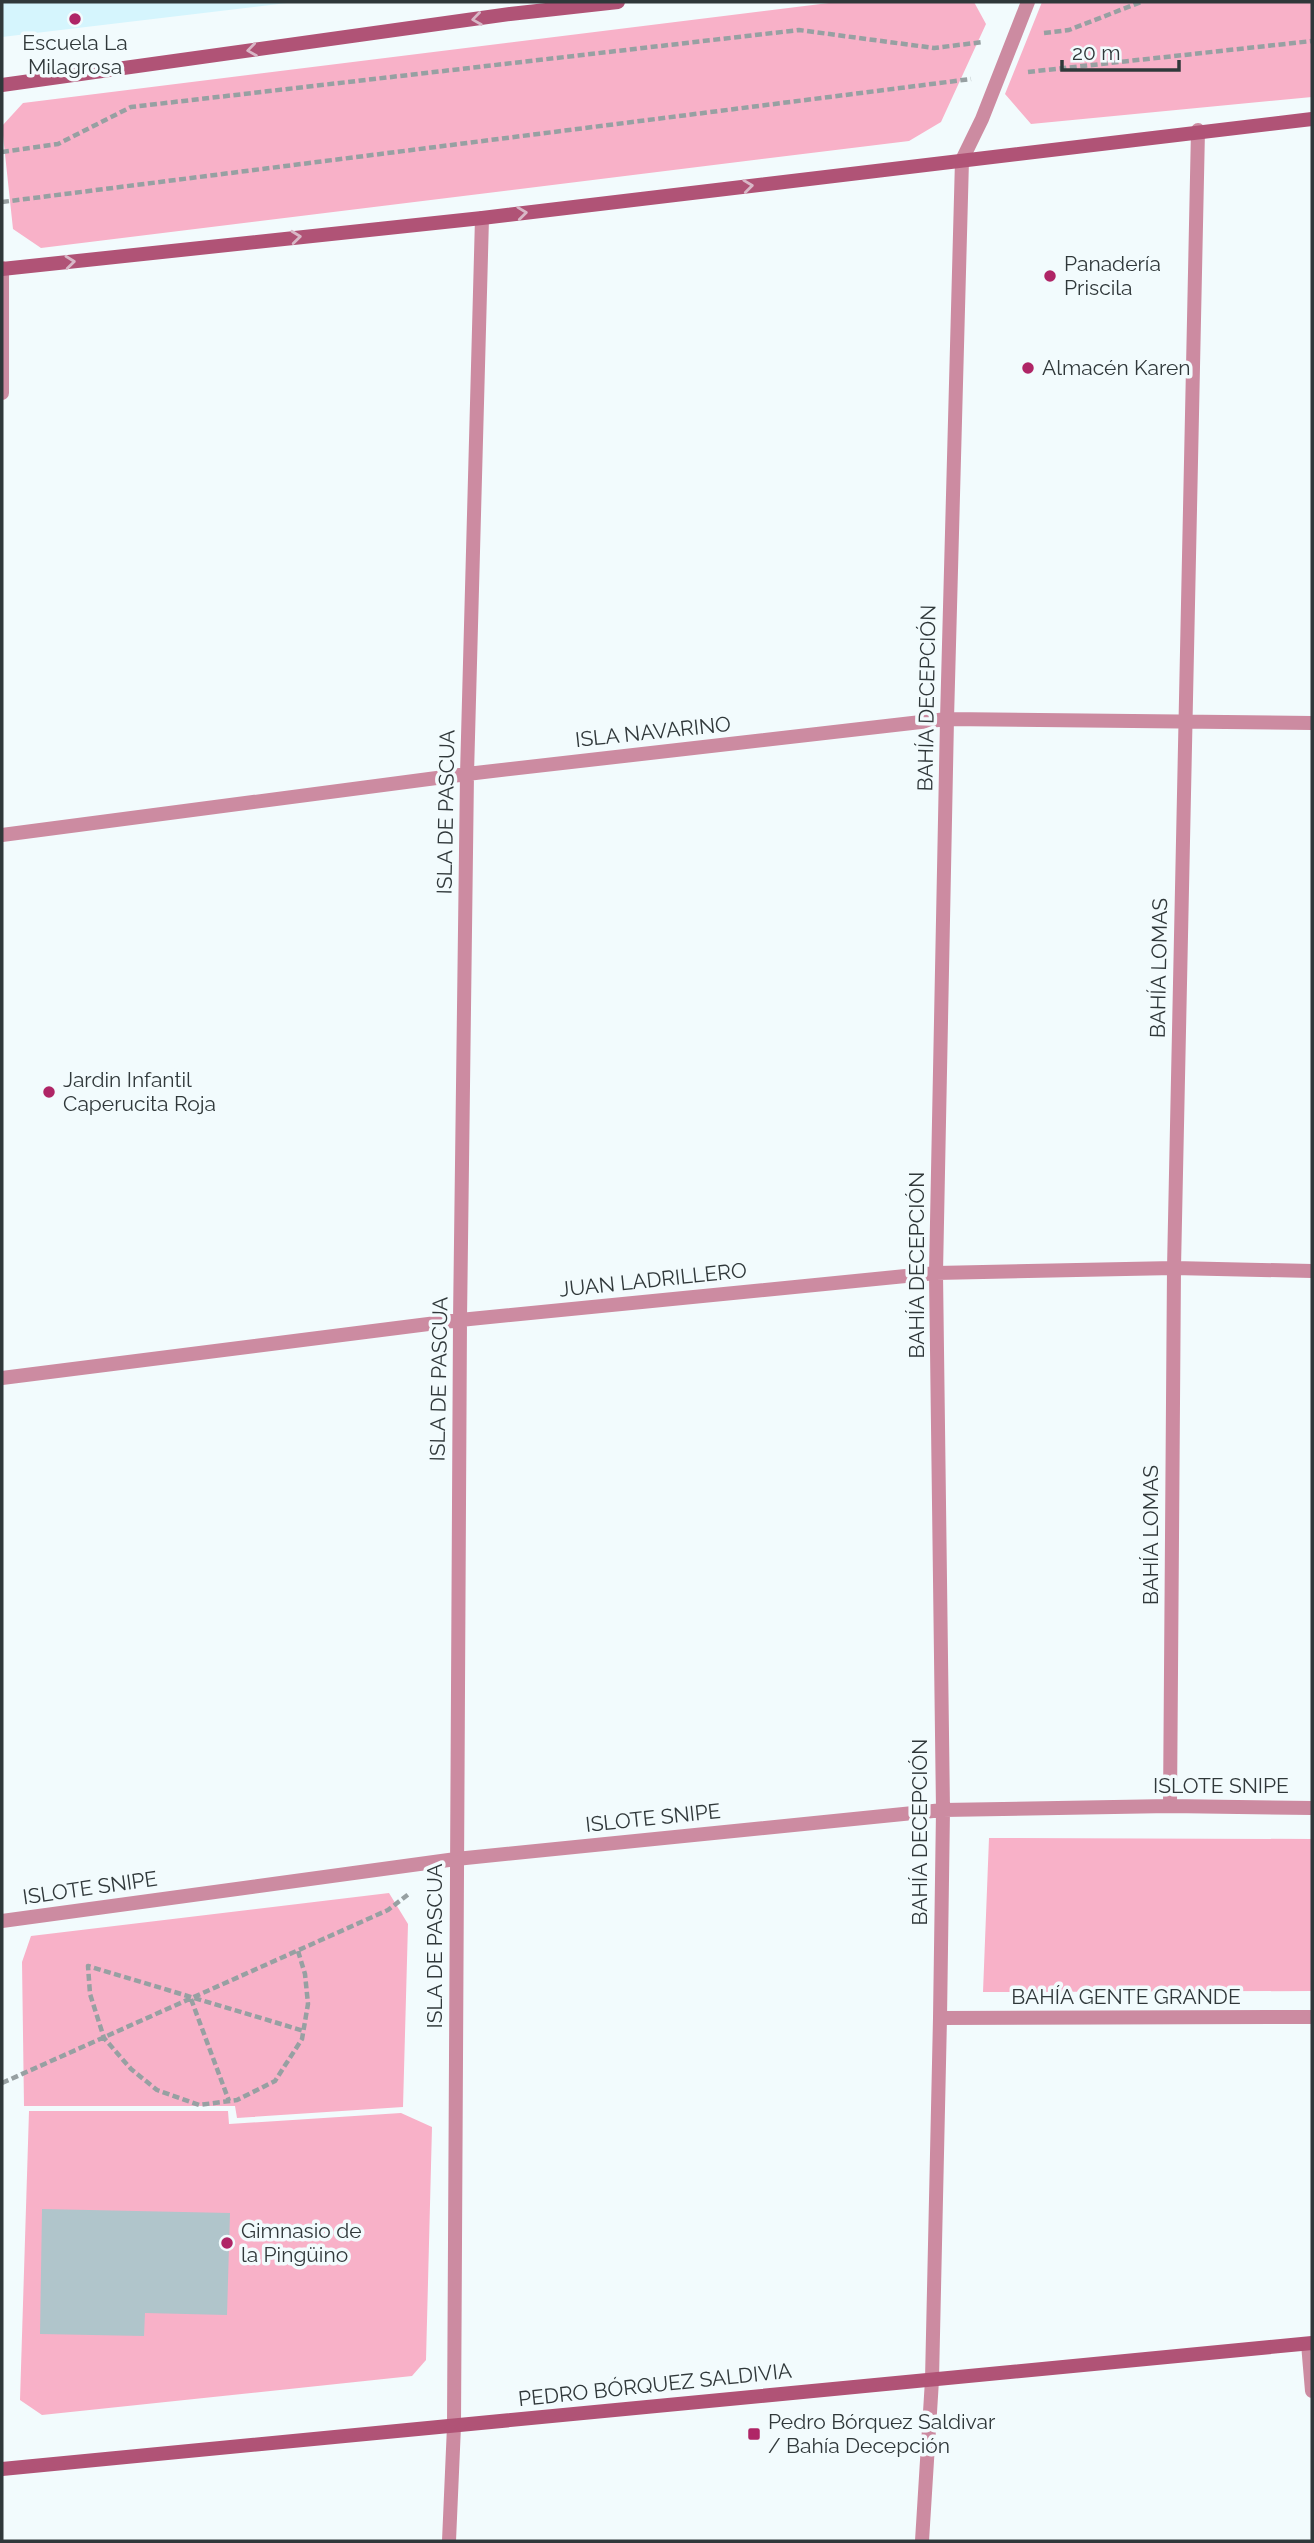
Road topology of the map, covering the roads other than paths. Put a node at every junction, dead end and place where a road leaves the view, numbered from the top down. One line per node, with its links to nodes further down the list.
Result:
1 (618, 2): 3 (main road)
2 (1028, 2): 7 (street, BAHÍA DECEPCIÓN)
3 (510, 8): 4 (main road, one-way to 4)
4 (2, 85)
5 (1312, 118): 6 (main road)
6 (1198, 131): 7 (main road); 12 (street, BAHÍA LOMAS)
7 (962, 160): 8 (main road, one-way to 7); 11 (street, BAHÍA DECEPCIÓN)
8 (482, 218): 9 (main road, one-way to 8); 14 (street, ISLA DE PASCUA)
9 (2, 268): 10 (street)
10 (2, 393)
11 (947, 719): 12 (street, ISLA NAVARINO); 14 (street, ISLA NAVARINO); 18 (street, BAHÍA DECEPCIÓN)
12 (1185, 721): 13 (street, ISLA NAVARINO); 16 (street, BAHÍA LOMAS)
13 (1312, 723)
14 (467, 774): 15 (street, ISLA NAVARINO); 19 (street, ISLA DE PASCUA)
15 (2, 835)
16 (1174, 1268): 17 (street, JUAN LADRILLERO); 18 (street, JUAN LADRILLERO); 21 (street, BAHÍA LOMAS)
17 (1312, 1271)
18 (936, 1273): 19 (street, JUAN LADRILLERO); 23 (street, BAHÍA DECEPCIÓN)
19 (460, 1320): 20 (street, JUAN LADRILLERO); 24 (street, ISLA DE PASCUA)
20 (2, 1378)
21 (1170, 1806): 22 (street, ISLOTE SNIPE); 23 (street, ISLOTE SNIPE)
22 (1312, 1808)
23 (943, 1810): 24 (street, ISLOTE SNIPE); 27 (street, BAHÍA DECEPCIÓN)
24 (456, 1859): 25 (street, ISLOTE SNIPE); 31 (street, ISLA DE PASCUA)
25 (2, 1921)
26 (1312, 2017): 27 (street, BAHÍA GENTE GRANDE)
27 (940, 2018): 29 (street, BAHÍA DECEPCIÓN)
28 (1310, 2344): 29 (main road, PEDRO BÓRQUEZ SALDIVIA); 30 (street)
29 (933, 2380): 31 (main road, PEDRO BÓRQUEZ SALDIVIA); 34 (street, BAHÍA DECEPCIÓN)
30 (1312, 2391)
31 (454, 2426): 32 (main road, PEDRO BÓRQUEZ SALDIVIA); 33 (street, ISLA DE PASCUA)
32 (2, 2469)
33 (449, 2541)
34 (922, 2541)

